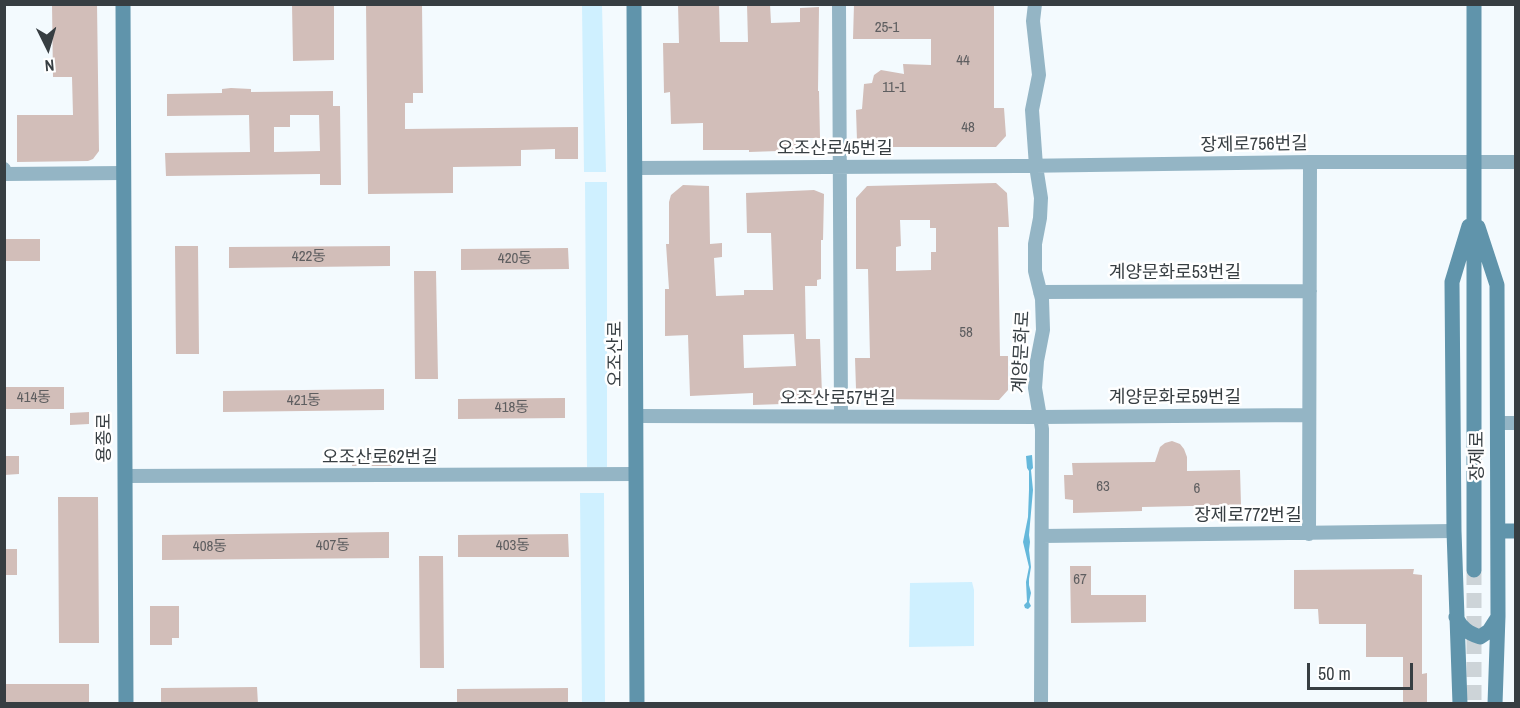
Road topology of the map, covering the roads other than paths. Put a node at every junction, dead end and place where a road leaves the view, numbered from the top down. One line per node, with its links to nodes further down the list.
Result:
1 (123, 4): 13 (main road, 용종로)
2 (634, 4): 11 (main road, 오조산로)
3 (839, 4): 10 (street)
4 (1035, 4): 9 (street, 계양문화로)
5 (1474, 4): 7 (main road, 장제로)
6 (1310, 162): 7 (street, 장제로756번길); 9 (street, 장제로756번길); 16 (street)
7 (1474, 162): 8 (street, 장제로756번길); 15 (main road, 장제로)
8 (1515, 162)
9 (1036, 166): 10 (street, 오조산로45번길); 17 (street, 계양문화로)
10 (840, 167): 11 (street, 오조산로45번길); 20 (street)
11 (635, 168): 19 (main road, 오조산로)
12 (4, 169): 14 (street)
13 (124, 173): 14 (street); 25 (main road, 용종로)
14 (4, 174)
15 (1474, 212): 22 (main road, 장제로); 26 (main road, 장제로); 31 (main road, 장제로)
16 (1310, 291): 17 (street, 계양문화로53번길); 18 (street)
17 (1040, 292): 21 (street, 계양문화로)
18 (1309, 415): 21 (street, 계양문화로59번길); 29 (street)
19 (636, 416): 20 (street, 오조산로57번길); 24 (main road, 오조산로)
20 (841, 416): 21 (street, 오조산로57번길)
21 (1040, 417): 30 (street, 계양문화로)
22 (1498, 423): 23 (street); 27 (main road, 장제로)
23 (1515, 423)
24 (636, 474): 25 (street, 오조산로62번길); 35 (main road, 오조산로)
25 (125, 476): 34 (main road, 용종로)
26 (1454, 531): 29 (street, 장제로772번길); 33 (main road, 장제로)
27 (1498, 531): 28 (main road); 32 (main road, 장제로)
28 (1515, 531)
29 (1309, 534): 30 (street, 장제로772번길)
30 (1042, 536): 36 (street, 계양문화로)
31 (1474, 570)
32 (1498, 616): 33 (main road); 38 (main road, 장제로)
33 (1456, 617): 37 (main road, 장제로)
34 (126, 704)
35 (637, 704)
36 (1041, 704)
37 (1460, 704)
38 (1495, 704)

